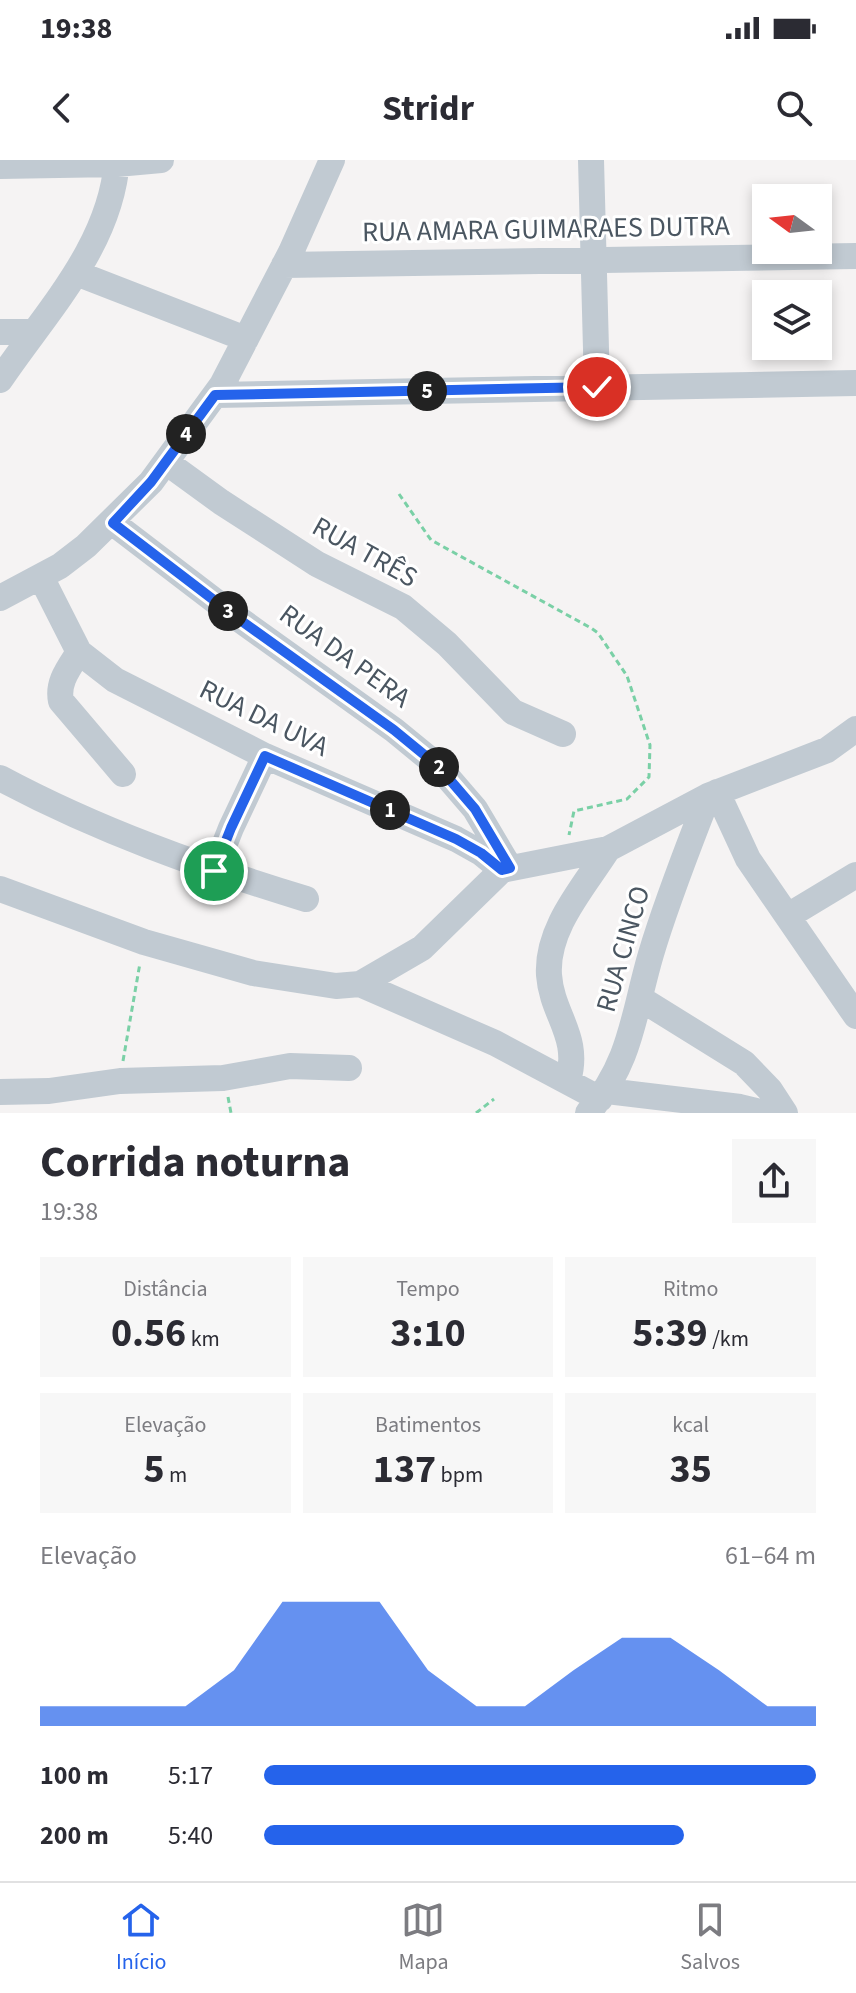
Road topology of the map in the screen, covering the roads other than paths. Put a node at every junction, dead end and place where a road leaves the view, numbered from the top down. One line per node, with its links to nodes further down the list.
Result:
1 (161, 160): 4 (street)
2 (332, 160): 8 (street)
3 (591, 160): 7 (street)
4 (117, 162): 5 (street); 9 (street)
5 (0, 166)
6 (856, 256): 7 (street, RUA AMARA GUIMARAES DUTRA)
7 (593, 260): 8 (street, RUA AMARA GUIMARAES DUTRA); 15 (street)
8 (284, 265): 12 (street)
9 (76, 273): 11 (street); 12 (street)
10 (0, 332): 11 (street)
11 (32, 332): 13 (street)
12 (246, 339): 16 (street)
13 (0, 380)
14 (856, 383): 15 (street)
15 (597, 387): 16 (street)
16 (215, 395): 17 (street)
17 (166, 462): 18 (street); 23 (street, RUA TRÊS)
18 (113, 523): 19 (street); 29 (street, RUA DA PERA)
19 (41, 577): 20 (street); 21 (street, RUA DA UVA)
20 (0, 598)
21 (79, 652): 24 (street, RUA DA UVA); 25 (street)
22 (856, 729): 27 (street)
23 (563, 734)
24 (265, 756): 29 (street, RUA DA UVA); 30 (street)
25 (123, 774)
26 (0, 778): 30 (street)
27 (713, 794): 28 (street); 34 (street); 36 (street, RUA CINCO)
28 (608, 849): 29 (street); 39 (street)
29 (506, 869): 35 (street)
30 (214, 871): 33 (street)
31 (856, 875): 34 (street)
32 (0, 889): 35 (street)
33 (306, 899)
34 (788, 916): 37 (street)
35 (360, 984): 39 (street)
36 (641, 999): 41 (street, RUA CINCO); 44 (street)
37 (856, 1016)
38 (349, 1068): 40 (street)
39 (568, 1081): 41 (street)
40 (0, 1092)
41 (599, 1101): 42 (street)
42 (692, 1107): 43 (street)
43 (764, 1113)
44 (785, 1113)

